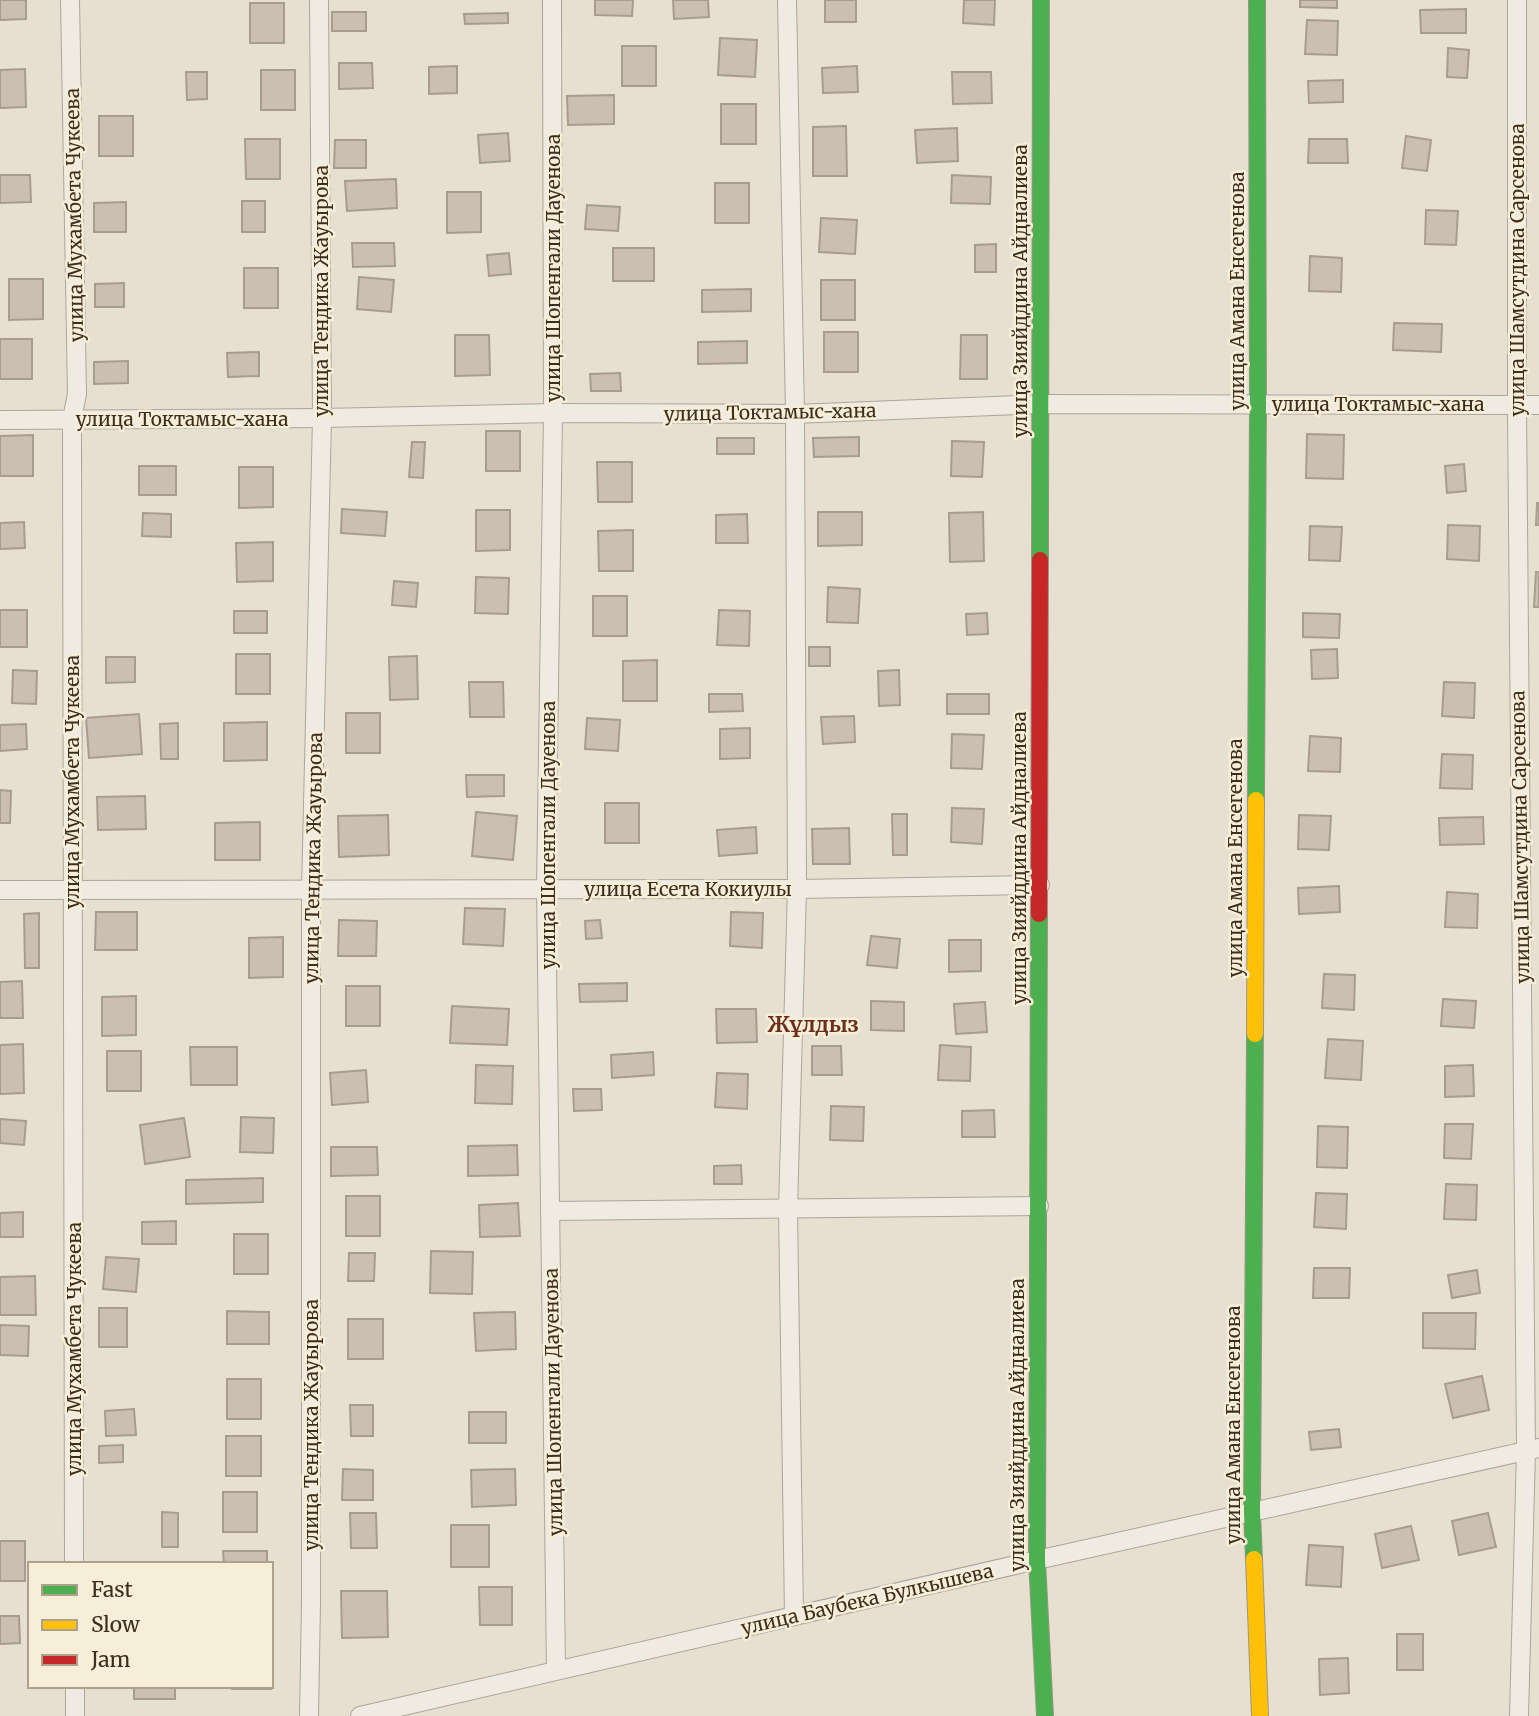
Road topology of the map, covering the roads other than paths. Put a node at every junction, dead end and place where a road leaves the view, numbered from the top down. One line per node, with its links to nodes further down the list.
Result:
1 (70, 0): 15 (street, улица Мухамбета Чукеева)
2 (319, 0): 14 (street, улица Тендика Жауырова)
3 (552, 0): 12 (street, улица Шопенгали Дауенова)
4 (788, 0): 13 (street)
5 (1041, 0): 8 (street, улица Зияйддина Айдналиева)
6 (1257, 0): 9 (street, улица Амана Енсегенова)
7 (1517, 0): 10 (street, улица Шамсутдина Сарсенова)
8 (1041, 404): 9 (street, улица Токтамыс-хана); 13 (street, улица Токтамыс-хана); 17 (street, улица Зияйддина Айдналиева)
9 (1258, 404): 10 (street, улица Токтамыс-хана); 27 (street, улица Амана Енсегенова)
10 (1517, 405): 11 (street, улица Токтамыс-хана); 26 (street, улица Шамсутдина Сарсенова)
11 (1539, 405)
12 (553, 413): 13 (street, улица Токтамыс-хана); 14 (street, улица Токтамыс-хана); 19 (street, улица Шопенгали Дауенова)
13 (796, 414): 18 (street)
14 (322, 418): 15 (street, улица Токтамыс-хана); 22 (street, улица Тендика Жауырова)
15 (72, 419): 16 (street, улица Токтамыс-хана); 20 (street, улица Мухамбета Чукеева)
16 (0, 420)
17 (1040, 886): 18 (street, улица Есета Кокиулы); 23 (street, улица Зияйддина Айдналиева)
18 (797, 888): 19 (street, улица Есета Кокиулы); 24 (street)
19 (546, 889): 22 (street, улица Есета Кокиулы); 25 (street, улица Шопенгали Дауенова)
20 (72, 890): 21 (street, улица Есета Кокиулы); 22 (street, улица Есета Кокиулы); 29 (street, улица Мухамбета Чукеева)
21 (0, 891)
22 (311, 891): 34 (street, улица Тендика Жауырова)
23 (1039, 1206): 24 (street); 28 (street, улица Зияйддина Айдналиева)
24 (788, 1209): 25 (street); 30 (street)
25 (550, 1211): 31 (street, улица Шопенгали Дауенова)
26 (1532, 1450): 27 (street, улица Баубека Булкышева); 38 (street, улица Шамсутдина Сарсенова)
27 (1252, 1512): 28 (street, улица Баубека Булкышева); 37 (street, улица Амана Енсегенова)
28 (1037, 1560): 30 (street, улица Баубека Булкышева); 36 (street, улица Зияйддина Айдналиева)
29 (74, 1562)
30 (794, 1616): 31 (street, улица Баубека Булкышева)
31 (556, 1670): 35 (street, улица Баубека Булкышева)
32 (75, 1688): 33 (street)
33 (75, 1716)
34 (309, 1716)
35 (360, 1716)
36 (1045, 1716)
37 (1260, 1716)
38 (1519, 1716)

